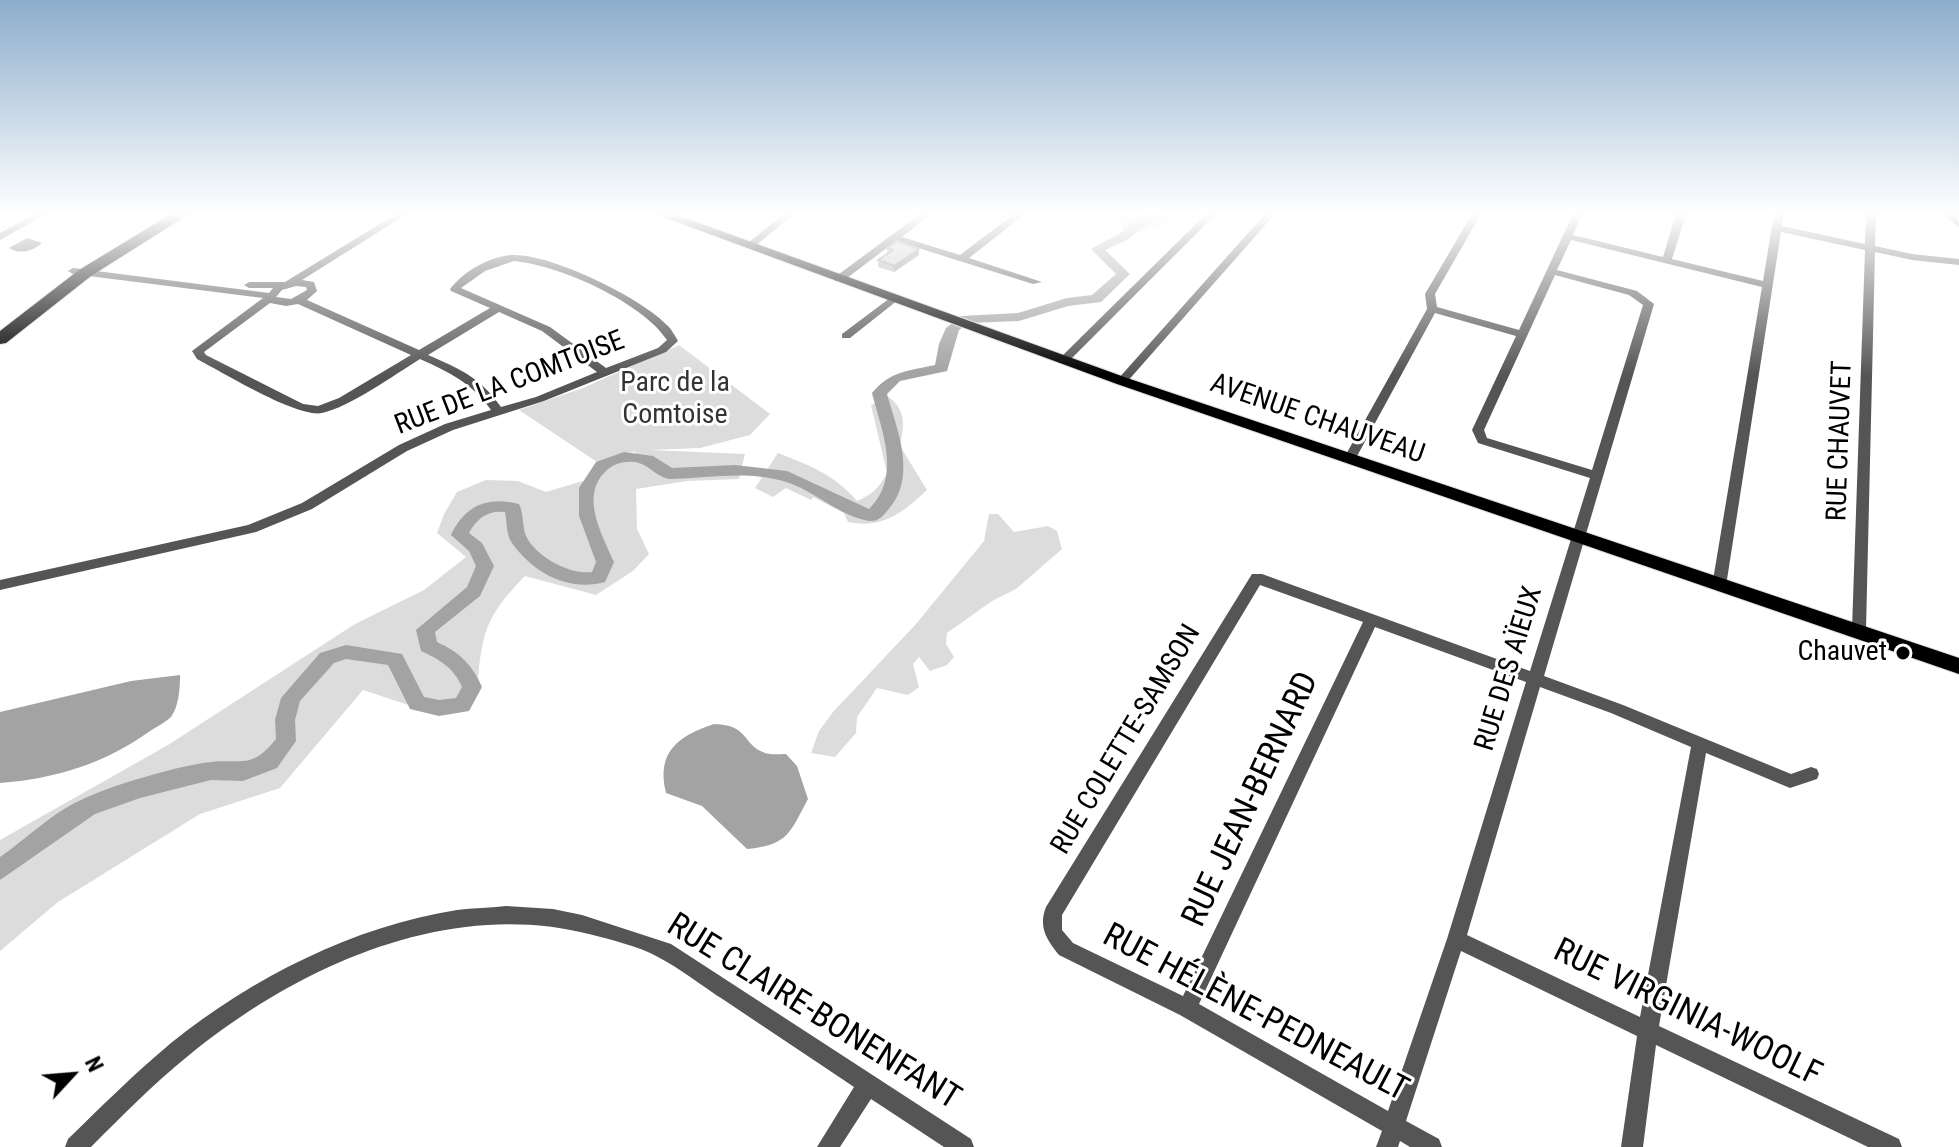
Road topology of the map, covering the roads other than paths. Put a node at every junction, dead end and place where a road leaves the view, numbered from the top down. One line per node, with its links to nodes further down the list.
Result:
1 (86, 268): 18 (highway)
2 (87, 268): 18 (highway)
3 (318, 268): 22 (street)
4 (326, 268): 24 (street)
5 (487, 268): 29 (street, RUE DE LA COMTOISE)
6 (550, 268): 39 (street, RUE DE LA COMTOISE)
7 (809, 268): 20 (main road, AVENUE CHAUVEAU)
8 (855, 268): 20 (street)
9 (992, 268): 21 (street)
10 (1158, 268): 38 (street)
11 (1223, 268): 40 (street)
12 (1446, 268): 30 (street)
13 (1553, 268): 17 (street)
14 (1697, 268): 23 (street)
15 (1770, 268): 23 (street)
16 (1870, 268): 48 (street, RUE CHAUVET)
17 (1551, 271): 34 (street); 43 (street, RUE DES AÏEUX)
18 (79, 272): 19 (street); 33 (highway); 36 (highway)
19 (125, 277): 22 (street); 25 (street)
20 (839, 279): 26 (main road, AVENUE CHAUVEAU)
21 (1037, 282)
22 (286, 284): 24 (street); 25 (street)
23 (1767, 285): 46 (street)
24 (310, 289): 27 (street); 31 (street)
25 (270, 297): 28 (street); 32 (street)
26 (894, 298): 35 (street); 38 (main road, AVENUE CHAUVEAU)
27 (298, 300): 28 (street); 31 (street)
28 (282, 303): 32 (street)
29 (497, 309): 37 (street); 39 (street)
30 (1432, 309): 34 (street); 42 (street)
31 (323, 310): 37 (street)
32 (242, 320): 37 (street)
33 (0, 322)
34 (1522, 334): 43 (street)
35 (846, 336)
36 (0, 339)
37 (421, 354): 41 (street)
38 (1063, 361): 40 (main road, AVENUE CHAUVEAU)
39 (605, 373): 41 (street, RUE DE LA COMTOISE)
40 (1122, 381): 42 (main road, AVENUE CHAUVEAU)
41 (498, 412): 45 (street, RUE DE LA COMTOISE)
42 (1350, 458): 44 (main road, AVENUE CHAUVEAU)
43 (1595, 475): 44 (street, RUE DES AÏEUX)
44 (1578, 538): 46 (main road, AVENUE CHAUVEAU); 50 (street, RUE DES AÏEUX)
45 (0, 585)
46 (1719, 586): 48 (main road, AVENUE CHAUVEAU)
47 (1372, 618): 50 (street); 53 (street, RUE COLETTE-SAMSON); 55 (street, RUE JEAN-BERNARD)
48 (1862, 634): 49 (main road, AVENUE CHAUVEAU)
49 (1959, 666)
50 (1534, 680): 51 (street); 54 (street, RUE DES AÏEUX)
51 (1700, 743): 52 (street); 56 (street)
52 (1811, 774)
53 (1053, 923): 55 (street, RUE HÉLÈNE-PEDNEAULT)
54 (1456, 939): 56 (street, RUE VIRGINIA-WOOLF); 58 (street, RUE DES AÏEUX)
55 (1187, 1008): 58 (street, RUE HÉLÈNE-PEDNEAULT)
56 (1648, 1030): 64 (street); 65 (street, RUE VIRGINIA-WOOLF)
57 (868, 1085): 59 (street, RUE CLAIRE-BONENFANT); 60 (street); 61 (street, RUE CLAIRE-BONENFANT)
58 (1394, 1127): 62 (street, RUE DES AÏEUX); 63 (street, RUE HÉLÈNE-PEDNEAULT)
59 (76, 1147)
60 (828, 1147)
61 (963, 1147)
62 (1387, 1147)
63 (1431, 1147)
64 (1632, 1147)
65 (1891, 1147)

